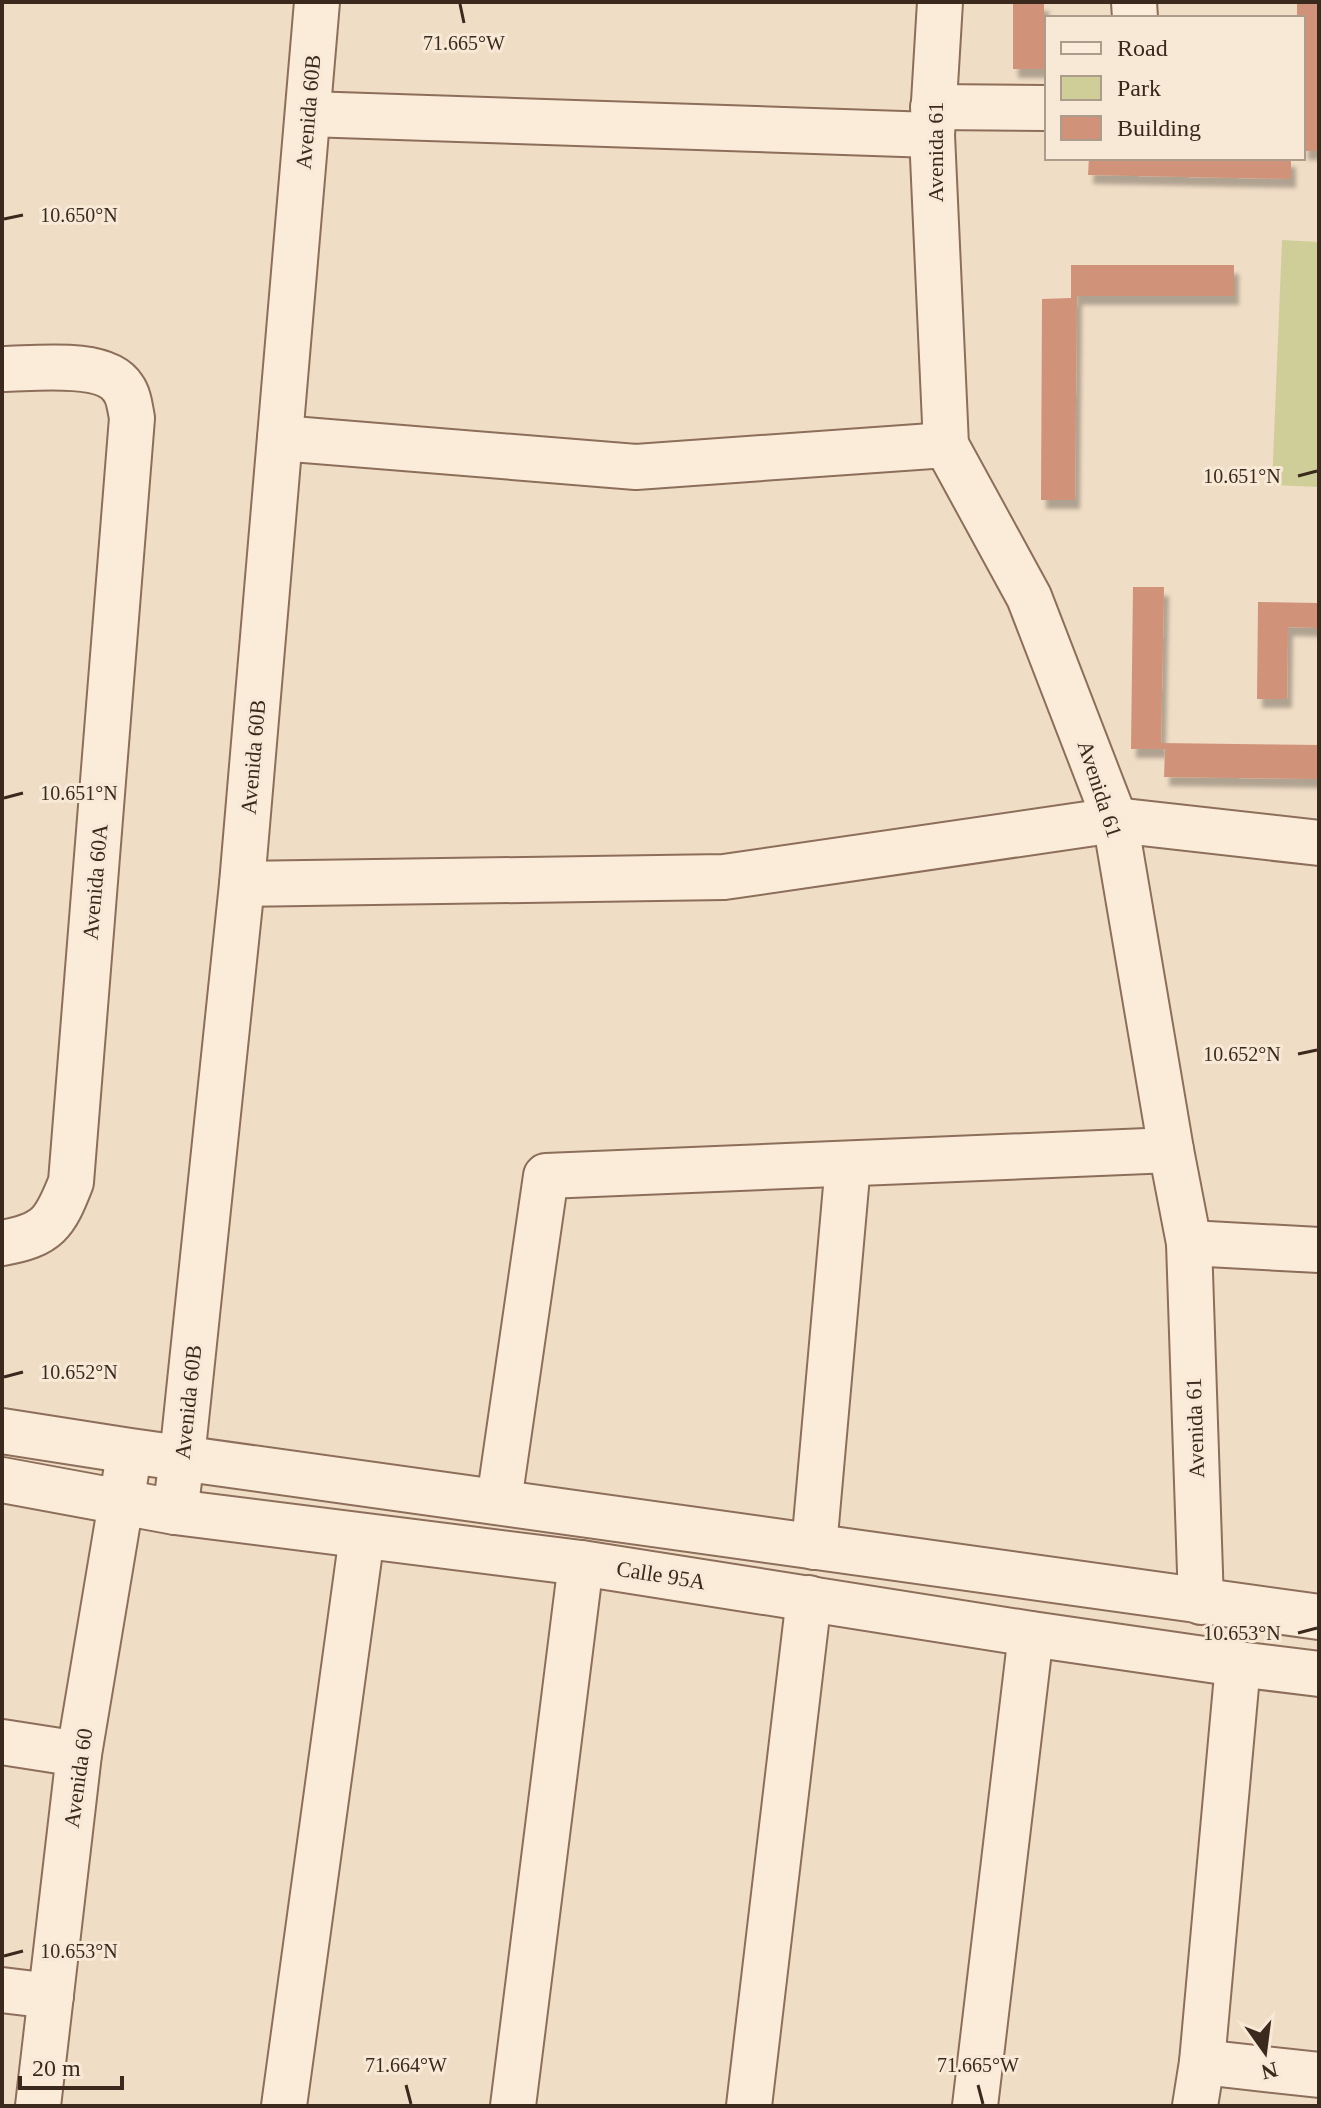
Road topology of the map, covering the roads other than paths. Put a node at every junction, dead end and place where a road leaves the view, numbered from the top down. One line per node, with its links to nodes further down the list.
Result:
1 (317, 2): 4 (street, Avenida 60B)
2 (940, 2): 5 (street, Avenida 61)
3 (1045, 108): 5 (street)
4 (308, 114): 5 (street); 7 (street, Avenida 60B)
5 (933, 121): 8 (street, Avenida 61)
6 (2, 369): 14 (street, Avenida 60A)
7 (280, 438): 8 (street); 11 (street, Avenida 60B)
8 (946, 445): 9 (street, Avenida 61)
9 (1115, 820): 10 (street); 11 (street); 12 (street, Avenida 61)
10 (1319, 843)
11 (242, 884): 19 (street, Avenida 60B)
12 (1171, 1150): 13 (street); 15 (street, Avenida 61)
13 (848, 1164): 21 (street); 25 (street)
14 (17, 1239)
15 (1189, 1243): 16 (street); 28 (street, Avenida 61)
16 (1319, 1250)
17 (2, 1431): 18 (street)
18 (130, 1451): 19 (street); 22 (street, Avenida 60)
19 (182, 1458): 21 (street); 23 (street, Avenida 60B)
20 (2, 1480): 22 (street, Calle 95A)
21 (499, 1501): 25 (street)
22 (122, 1503): 23 (street, Calle 95A); 34 (street, Avenida 60)
23 (175, 1512): 24 (street, Calle 95A)
24 (362, 1536): 26 (street, Calle 95A); 40 (street)
25 (814, 1547): 28 (street)
26 (581, 1563): 27 (street, Calle 95A); 41 (street)
27 (809, 1598): 30 (street, Calle 95A); 42 (street)
28 (1201, 1602): 29 (street)
29 (1319, 1617)
30 (1031, 1634): 31 (street, Calle 95A); 43 (street)
31 (1238, 1664): 32 (street, Calle 95A); 37 (street)
32 (1319, 1674)
33 (2, 1742): 34 (street)
34 (79, 1754): 36 (street, Avenida 60)
35 (2, 1990): 36 (street)
36 (51, 1996): 39 (street, Avenida 60)
37 (1202, 2062): 38 (street); 44 (street)
38 (1319, 2075)
39 (38, 2106)
40 (284, 2106)
41 (513, 2106)
42 (749, 2106)
43 (975, 2106)
44 (1195, 2106)

